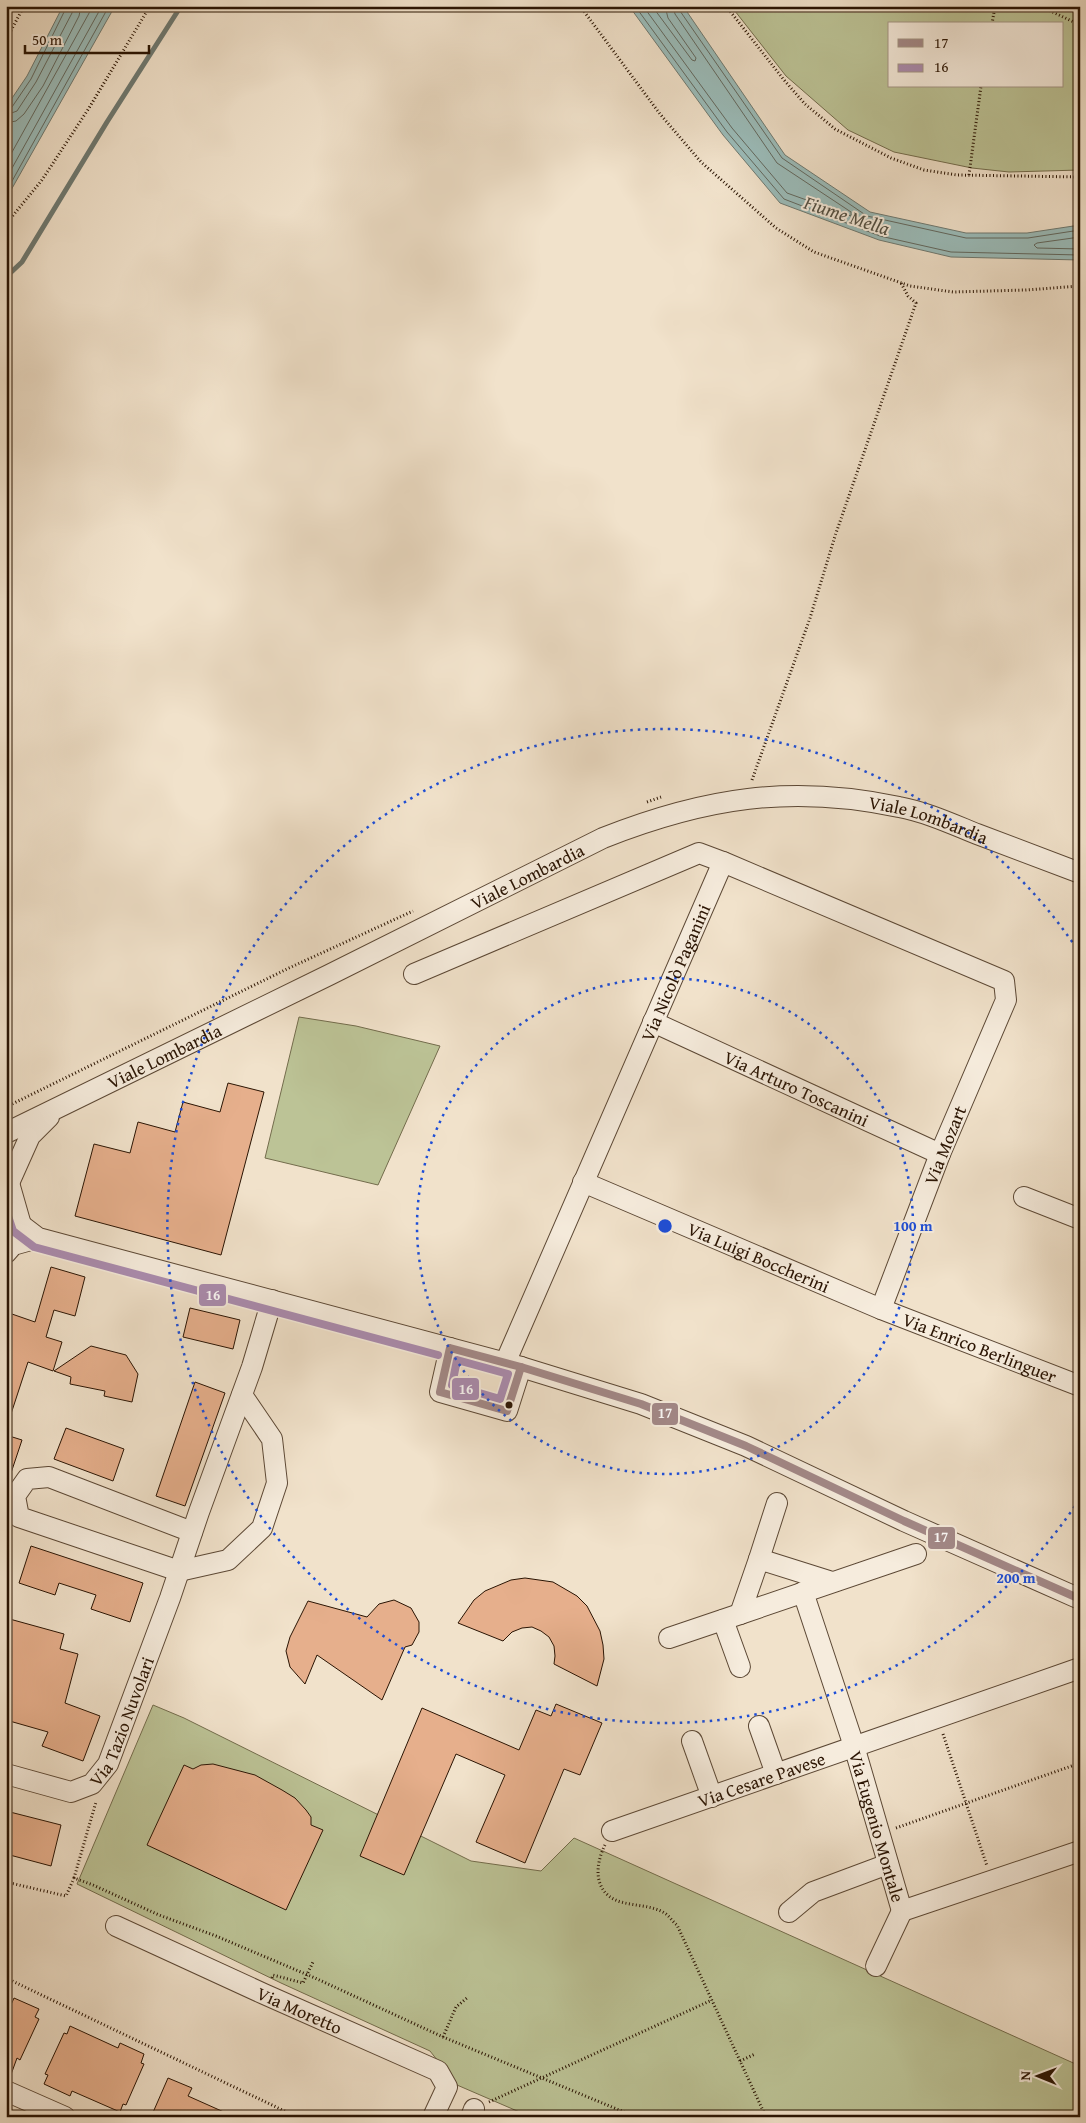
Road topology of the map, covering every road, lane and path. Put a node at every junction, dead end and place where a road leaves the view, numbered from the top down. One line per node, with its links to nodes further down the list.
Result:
1 (24, 6): 9 (path)
2 (150, 6): 13 (path)
3 (580, 6): 14 (path)
4 (726, 6): 11 (path)
5 (995, 6): 7 (path)
6 (1040, 6): 8 (path)
7 (992, 22)
8 (1080, 25)
9 (6, 40)
10 (981, 88): 11 (path)
11 (968, 175): 12 (path)
12 (1080, 177)
13 (6, 224)
14 (901, 283): 15 (path); 16 (path)
15 (1080, 286)
16 (751, 781)
17 (723, 862): 19 (street); 20 (street, Via Nicolò Paganini); 23 (street, Via Mozart)
18 (1080, 874): 21 (street, Viale Lombardia)
19 (414, 974)
20 (653, 1022): 23 (street, Via Arturo Toscanini); 25 (street, Via Nicolò Paganini)
21 (57, 1108): 22 (street, Viale Lombardia); 24 (street)
22 (6, 1133)
23 (940, 1154): 32 (street, Via Mozart)
24 (8, 1181): 28 (street)
25 (582, 1182): 32 (street, Via Luigi Boccherini); 34 (street, Via Nicolò Paganini)
26 (1024, 1197): 27 (street)
27 (1080, 1219)
28 (14, 1223): 29 (street)
29 (38, 1238): 30 (street); 31 (street)
30 (6, 1253)
31 (272, 1300): 33 (street); 36 (street, Via Tazio Nuvolari)
32 (880, 1309): 35 (street, Via Enrico Berlinguer)
33 (450, 1348): 34 (street); 34 (street, Via Nicolò Paganini)
34 (513, 1365): 45 (street)
35 (1080, 1386)
36 (242, 1395): 39 (street, Via Tazio Nuvolari); 42 (street)
37 (777, 1503): 41 (street)
38 (13, 1515): 39 (street); 42 (street)
39 (192, 1532): 42 (street, Via Tazio Nuvolari)
40 (916, 1554): 43 (street)
41 (759, 1559): 43 (street); 46 (street)
42 (179, 1572): 57 (street, Via Tazio Nuvolari)
43 (832, 1582): 44 (street)
44 (803, 1592): 46 (street); 53 (street, Via Eugenio Montale)
45 (1080, 1599)
46 (731, 1617): 47 (street); 48 (street)
47 (669, 1638)
48 (740, 1668)
49 (1080, 1668): 50 (street, Via Cesare Pavese)
50 (937, 1717): 53 (street, Via Cesare Pavese); 59 (path)
51 (759, 1726): 56 (street)
52 (692, 1741): 58 (street)
53 (854, 1746): 56 (street, Via Cesare Pavese); 61 (street, Via Eugenio Montale)
54 (1080, 1763): 59 (path)
55 (6, 1774): 57 (street, Via Tazio Nuvolari)
56 (776, 1774): 58 (street, Via Cesare Pavese)
57 (92, 1784): 64 (path)
58 (712, 1796): 60 (street, Via Cesare Pavese)
59 (966, 1804): 61 (path); 65 (path)
60 (612, 1830): 76 (path)
61 (879, 1834): 63 (street, Via Eugenio Montale)
62 (1080, 1851): 65 (street, Via Eugenio Montale)
63 (888, 1864): 67 (street, Via Eugenio Montale); 68 (street)
64 (74, 1878): 66 (path); 72 (path)
65 (992, 1880): 67 (street, Via Eugenio Montale)
66 (6, 1882)
67 (902, 1911): 71 (street)
68 (789, 1912)
69 (116, 1926): 74 (street, Via Moretto)
70 (313, 1962): 72 (path)
71 (876, 1966)
72 (307, 1975): 74 (path); 77 (path)
73 (6, 1978): 84 (path)
74 (264, 1994): 85 (street, Via Moretto)
75 (467, 1998): 77 (path)
76 (712, 2000): 79 (path); 80 (path)
77 (442, 2036): 80 (path)
78 (755, 2054): 79 (path)
79 (740, 2061): 87 (path)
80 (544, 2078): 82 (path); 86 (path)
81 (6, 2091): 83 (street)
82 (472, 2113)
83 (65, 2117)
84 (297, 2117)
85 (434, 2117)
86 (636, 2117)
87 (766, 2117)

